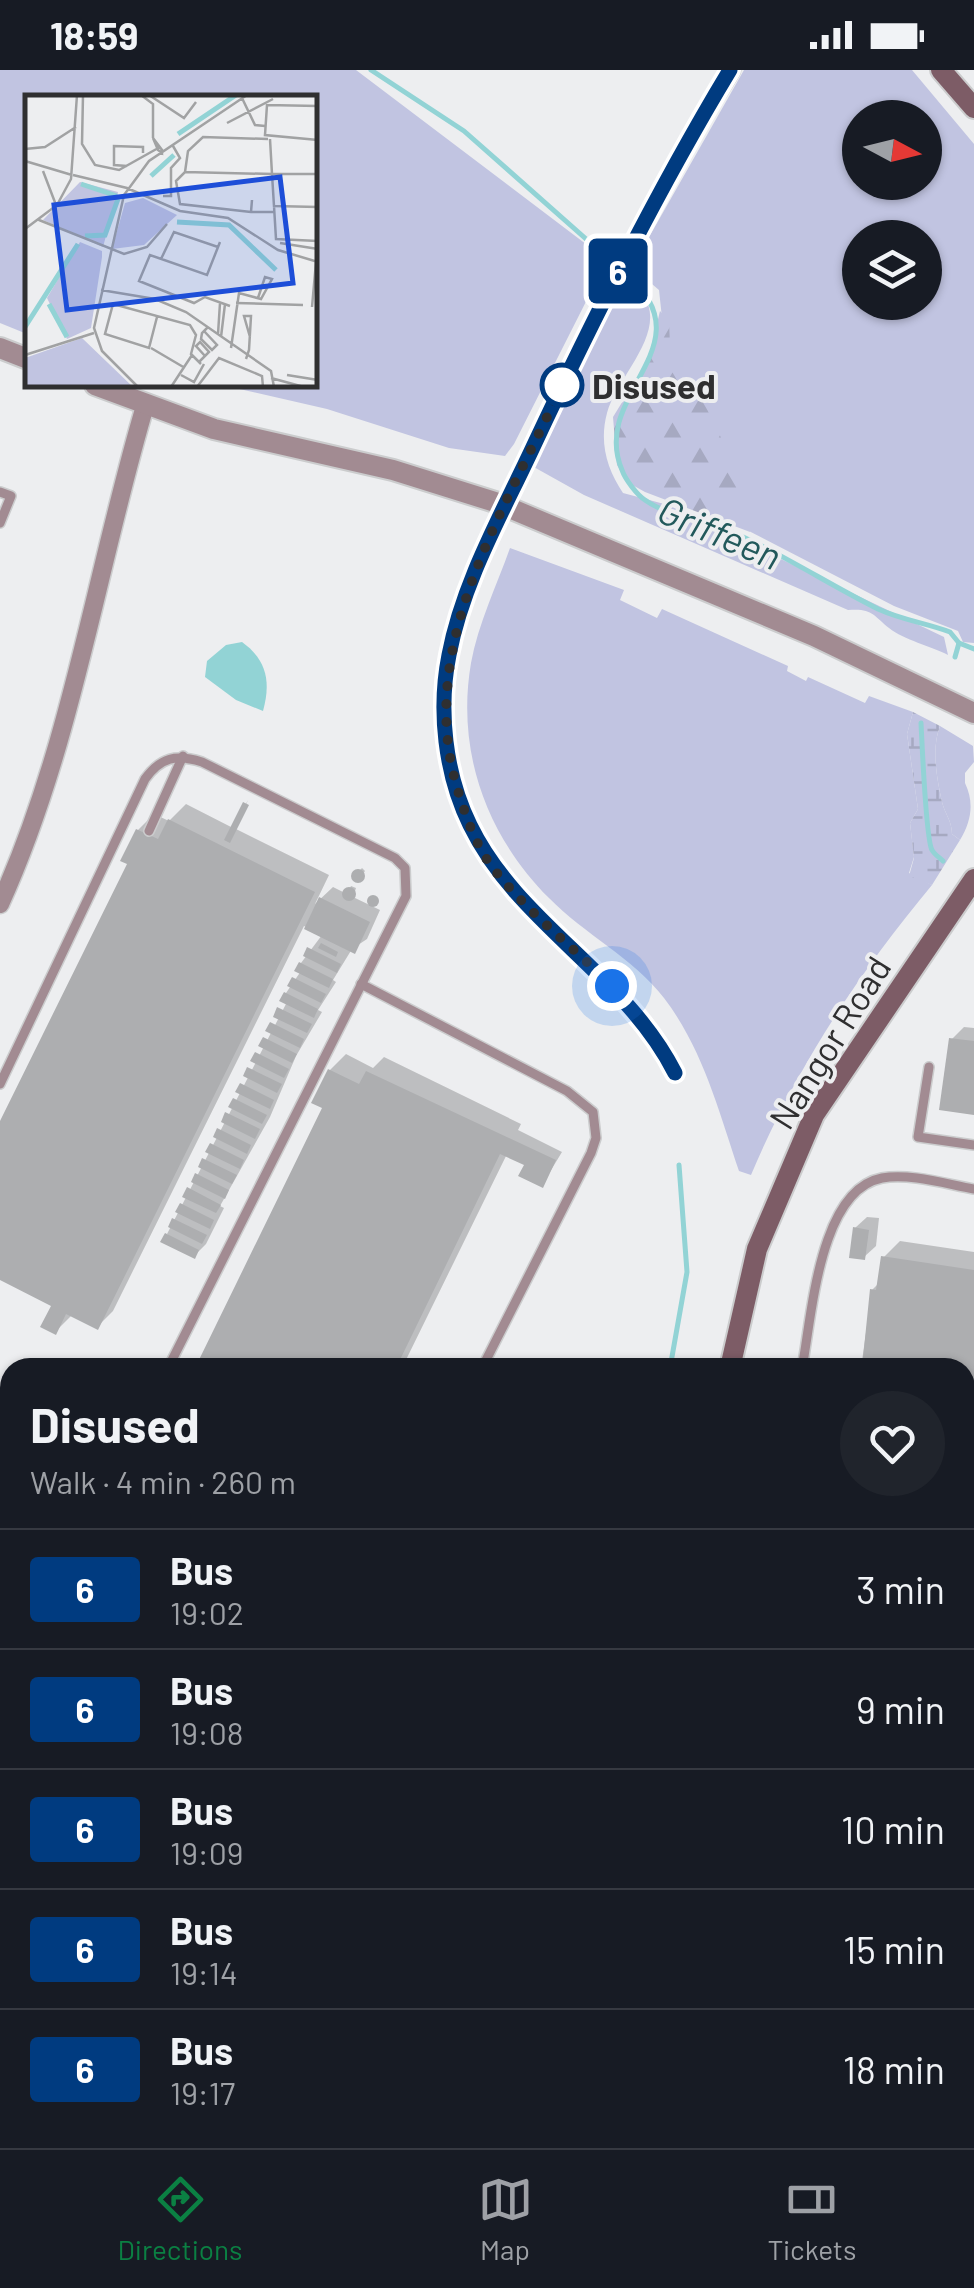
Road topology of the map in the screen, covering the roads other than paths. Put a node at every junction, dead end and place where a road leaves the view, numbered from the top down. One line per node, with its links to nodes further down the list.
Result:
1 (730, 70): 3 (street)
2 (941, 70): 4 (main road)
3 (716, 93): 10 (lane)
4 (971, 98)
5 (0, 348): 6 (street)
6 (25, 358)
7 (102, 388): 8 (street)
8 (145, 406): 10 (street); 16 (street)
9 (0, 492): 11 (lane)
10 (504, 506): 12 (street); 20 (lane)
11 (0, 523)
12 (974, 713)
13 (184, 756): 14 (lane); 18 (lane); 21 (lane)
14 (148, 831)
15 (974, 879): 26 (main road, Nangor Road)
16 (5, 881): 17 (street)
17 (0, 904)
18 (361, 984): 24 (lane); 25 (lane)
19 (929, 1067): 22 (lane)
20 (675, 1073)
21 (0, 1084)
22 (974, 1146)
23 (974, 1188): 27 (lane)
24 (173, 1358)
25 (487, 1358)
26 (732, 1358)
27 (804, 1358)

